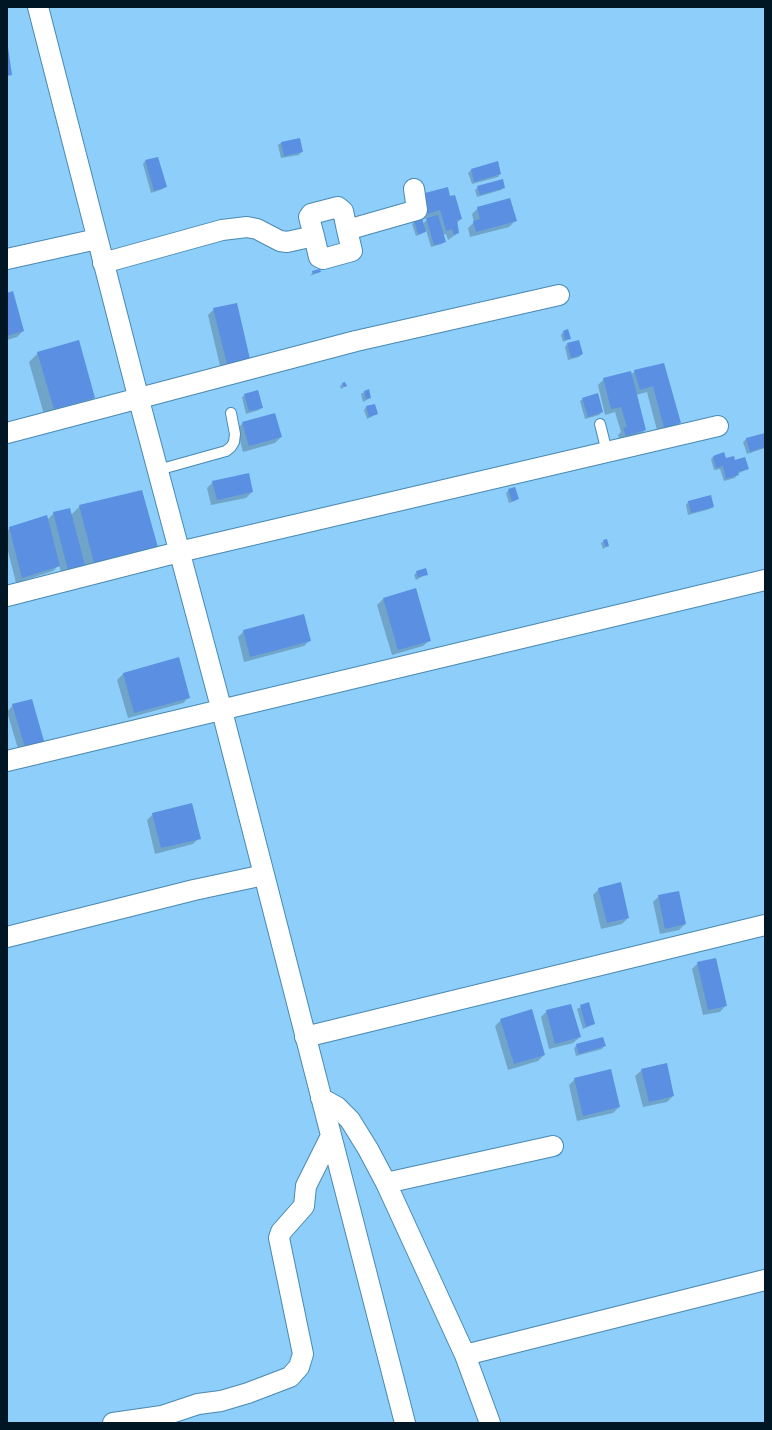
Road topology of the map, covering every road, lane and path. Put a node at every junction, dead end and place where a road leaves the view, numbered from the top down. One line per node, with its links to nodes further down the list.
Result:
1 (38, 7): 5 (street)
2 (414, 189): 3 (street)
3 (347, 230): 4 (street); 4 (street)
4 (314, 236): 7 (street)
5 (97, 239): 6 (street); 7 (street)
6 (7, 259)
7 (104, 263): 9 (street)
8 (559, 295): 9 (street)
9 (138, 400): 13 (street); 15 (street)
10 (231, 413): 15 (lane)
11 (600, 424): 14 (lane)
12 (718, 426): 14 (street)
13 (7, 433)
14 (607, 452): 16 (street)
15 (158, 470): 16 (street)
16 (179, 552): 18 (street); 19 (street)
17 (765, 580): 19 (street)
18 (7, 596)
19 (222, 711): 20 (street); 21 (street)
20 (7, 761)
21 (264, 875): 23 (street); 24 (street)
22 (765, 925): 24 (street)
23 (7, 937)
24 (305, 1037): 25 (street)
25 (322, 1098): 26 (street); 28 (street)
26 (331, 1136): 31 (street); 32 (street)
27 (553, 1146): 28 (street)
28 (386, 1183): 30 (street)
29 (765, 1280): 30 (street)
30 (465, 1355): 33 (street)
31 (113, 1423)
32 (406, 1423)
33 (490, 1423)

